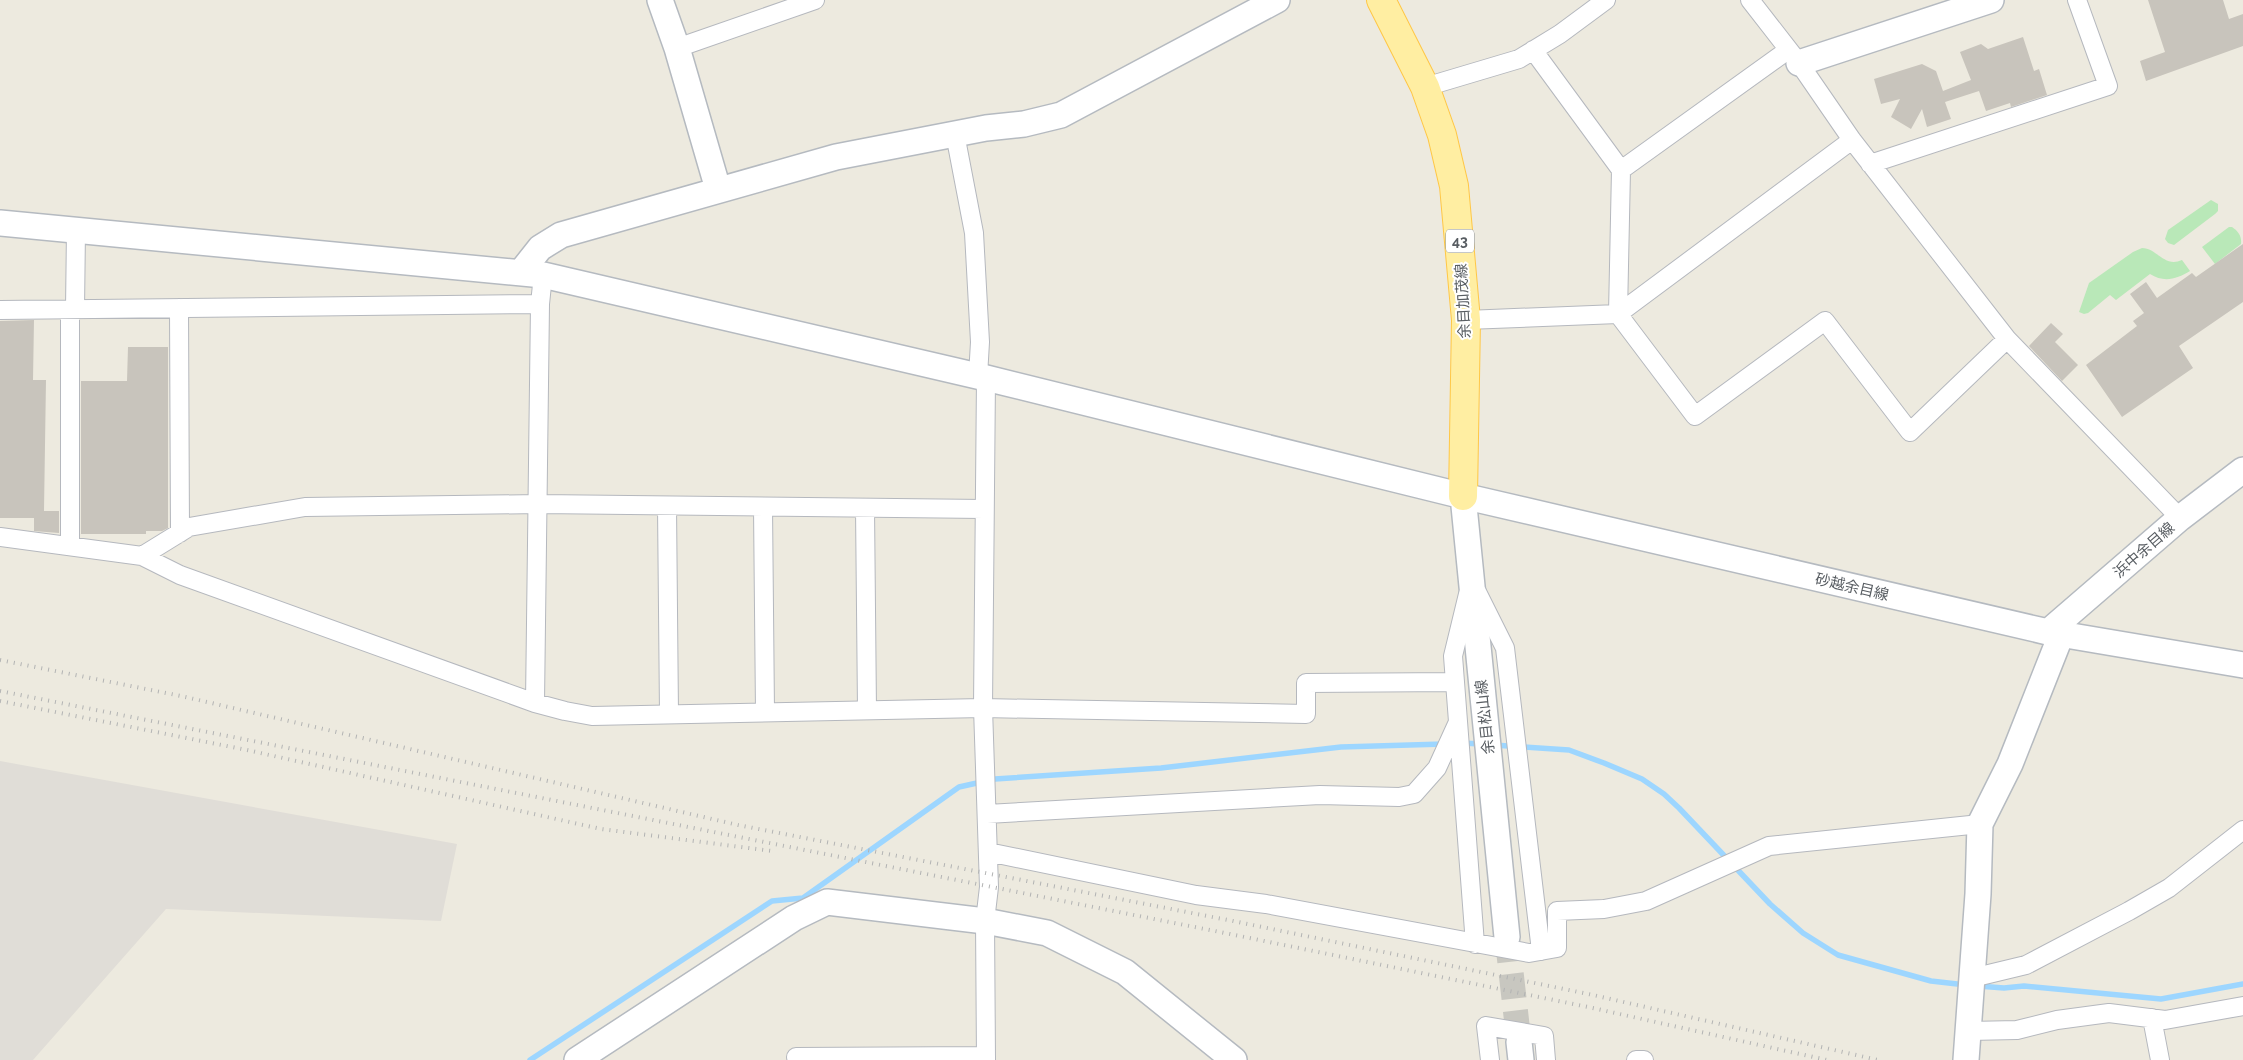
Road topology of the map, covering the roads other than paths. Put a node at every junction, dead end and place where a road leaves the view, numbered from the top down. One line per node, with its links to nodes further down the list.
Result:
1 (660, 0): 9 (street)
2 (816, 0): 9 (street)
3 (1277, 0): 13 (street)
4 (1381, 0): 12 (main road, 余目加茂線 / 43)
5 (1606, 0): 10 (street)
6 (1750, 0): 11 (street)
7 (1991, 0): 11 (street)
8 (2077, 0): 15 (street)
9 (677, 48): 17 (street)
10 (1533, 50): 12 (street); 16 (street)
11 (1793, 57): 14 (street); 16 (street)
12 (1425, 87): 26 (main road, 余目加茂線 / 43)
13 (955, 134): 17 (street); 28 (street)
14 (1852, 140): 15 (street); 25 (street)
15 (1870, 164): 27 (street)
16 (1621, 170): 25 (street)
17 (718, 189): 20 (street)
18 (0, 223): 19 (street, 砂越余目線)
19 (76, 230): 20 (street, 砂越余目線); 23 (street)
20 (532, 274): 21 (street); 28 (street, 砂越余目線)
21 (540, 304): 22 (street); 31 (street)
22 (179, 308): 23 (street); 37 (street)
23 (73, 309): 24 (street); 39 (street)
24 (0, 310)
25 (1618, 314): 26 (street); 27 (street)
26 (1466, 320): 30 (main road, 余目加茂線 / 43)
27 (2007, 338): 36 (street)
28 (982, 377): 30 (street, 砂越余目線); 35 (street)
29 (2243, 470): 36 (street, 浜中余目線)
30 (1463, 496): 41 (street, 余目松山線); 42 (street, 砂越余目線)
31 (539, 504): 32 (street); 37 (street); 45 (street)
32 (667, 506): 33 (street); 49 (street)
33 (763, 507): 34 (street); 48 (street)
34 (865, 508): 35 (street); 47 (street)
35 (984, 510): 46 (street)
36 (2180, 518): 42 (street, 浜中余目線)
37 (180, 533): 40 (street)
38 (0, 537): 39 (street)
39 (70, 546): 40 (street)
40 (142, 556): 45 (street)
41 (1471, 581): 44 (street); 56 (street, 余目松山線); 58 (street)
42 (2055, 633): 43 (street, 砂越余目線); 52 (street)
43 (2243, 665)
44 (1455, 682): 46 (street); 50 (street)
45 (535, 703): 49 (street)
46 (983, 708): 47 (street); 51 (street)
47 (867, 710): 48 (street)
48 (765, 712): 49 (street)
49 (668, 714)
50 (1458, 722): 51 (street); 57 (street)
51 (988, 814): 54 (street)
52 (1980, 824): 58 (street); 59 (street)
53 (2243, 830): 59 (street)
54 (988, 852): 55 (street); 57 (street)
55 (986, 920): 65 (street); 66 (street); 67 (street)
56 (1507, 937)
57 (1475, 944): 58 (street)
58 (1540, 951)
59 (1972, 978): 62 (street)
60 (2243, 1006): 61 (street)
61 (2152, 1018): 62 (street); 73 (street)
62 (1969, 1031): 72 (street)
63 (796, 1056): 64 (street)
64 (883, 1058): 65 (street)
65 (986, 1058)
66 (577, 1060)
67 (1234, 1060)
68 (1490, 1060): 69 (street)
69 (1546, 1060)
70 (1636, 1060): 71 (street)
71 (1644, 1060)
72 (1966, 1060)
73 (2160, 1060)

